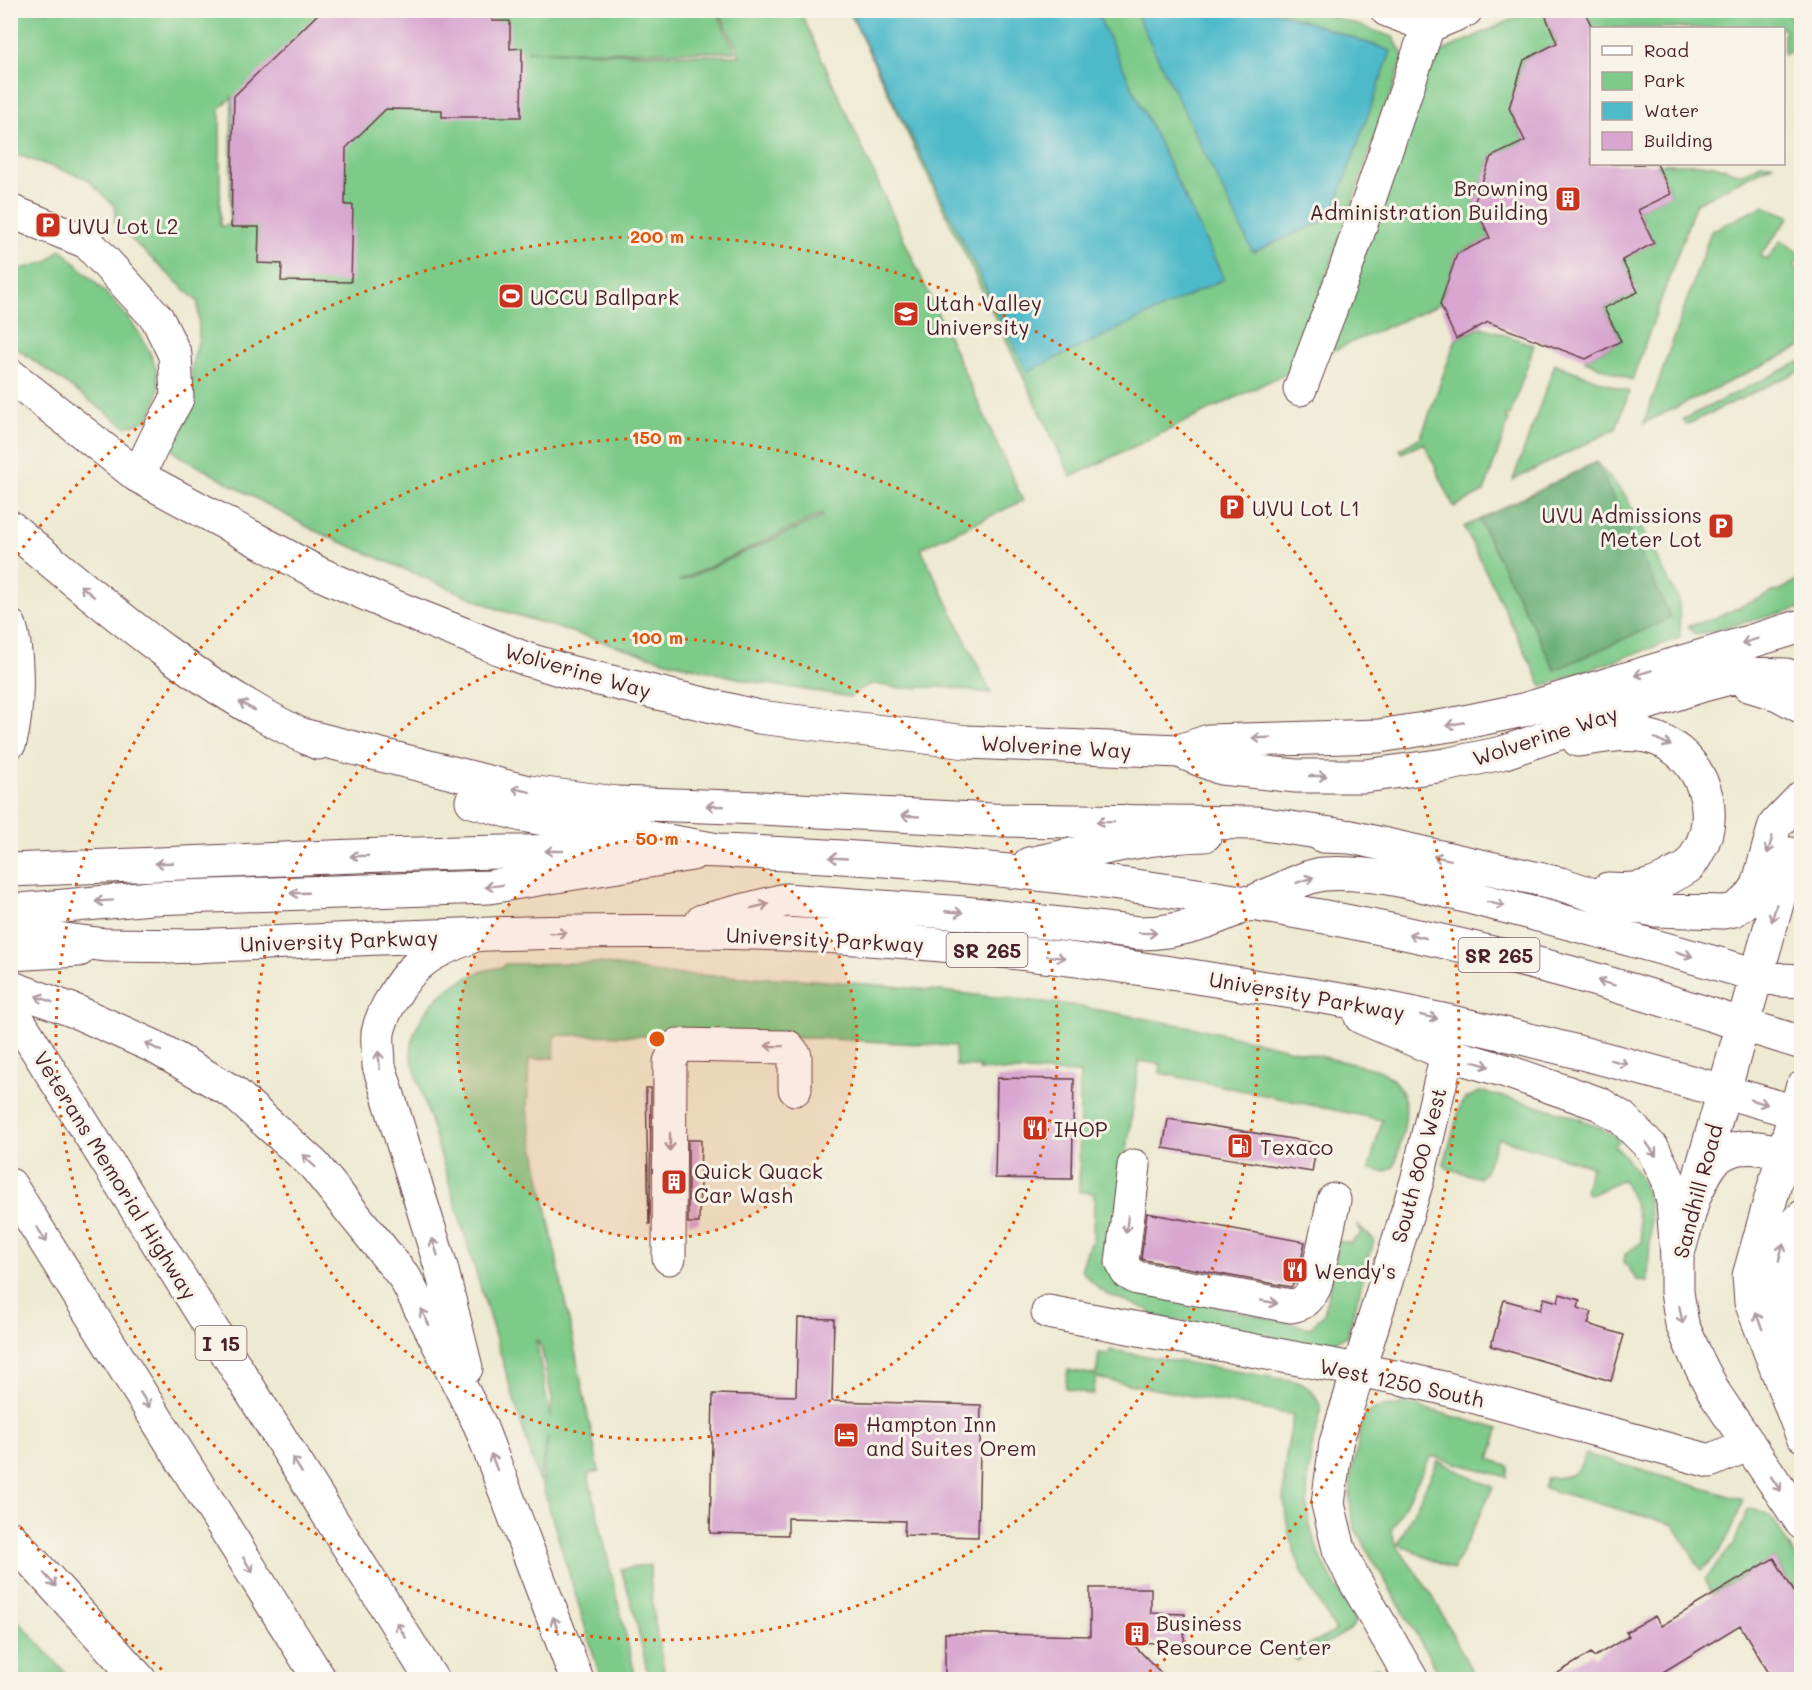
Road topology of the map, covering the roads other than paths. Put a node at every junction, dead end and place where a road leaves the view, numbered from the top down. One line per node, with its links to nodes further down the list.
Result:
1 (1387, 10): 3 (main road)
2 (1466, 10): 3 (main road)
3 (1428, 26): 6 (main road)
4 (10, 210): 7 (main road)
5 (10, 375): 7 (main road, Wolverine Way)
6 (1300, 389)
7 (138, 476): 16 (main road, Wolverine Way)
8 (10, 527): 14 (main road, one-way to 8)
9 (10, 626): 15 (main road)
10 (1802, 626): 16 (main road, Wolverine Way, one-way to 16)
11 (1726, 678): 12 (main road, Wolverine Way); 13 (main road); 17 (main road, Wolverine Way)
12 (1802, 680)
13 (1802, 707)
14 (298, 734): 20 (main road, one-way to 14); 21 (main road)
15 (10, 742)
16 (1179, 751): 17 (main road, Wolverine Way, one-way to 17)
17 (1502, 753): 24 (main road, one-way to 24)
18 (1802, 797): 24 (main road, one-way to 24)
19 (1802, 816): 31 (main road, Sandhill Road, one-way to 31)
20 (1351, 837): 23 (main road); 24 (main road, one-way to 20)
21 (717, 850): 22 (main road, SR 265, one-way to 22); 23 (main road, SR 265, one-way to 21); 26 (main road, one-way to 26)
22 (10, 870)
23 (1001, 870): 25 (main road, SR 265)
24 (1561, 884)
25 (1251, 903): 27 (main road, one-way to 25); 31 (main road, one-way to 31); 36 (main road, SR 265, one-way to 25)
26 (15, 918): 29 (main road)
27 (663, 931): 28 (main road, University Parkway / SR 265, one-way to 27); 34 (main road, University Parkway / SR 265, one-way to 34)
28 (478, 934): 29 (main road, University Parkway / SR 265); 53 (main road, one-way to 28)
29 (47, 945): 30 (main road)
30 (10, 954)
31 (1757, 975): 32 (main road); 36 (main road, Sandhill Road)
32 (1802, 981)
33 (10, 987): 53 (main road, one-way to 33)
34 (1310, 995): 38 (main road); 40 (main road, University Parkway / SR 265, one-way to 40)
35 (10, 1007): 60 (main road, Veterans Memorial Highway / I 15, one-way to 35)
36 (1742, 1025): 37 (main road, SR 265); 40 (main road, Sandhill Road)
37 (1802, 1043)
38 (1447, 1054): 48 (main road, one-way to 48); 51 (main road, South 800 West)
39 (795, 1089): 49 (main road, one-way to 49)
40 (1724, 1092): 41 (main road, University Parkway / SR 265, one-way to 41); 45 (main road, Sandhill Road)
41 (1799, 1105): 42 (main road)
42 (1792, 1156): 45 (main road); 54 (main road, one-way to 42)
43 (1134, 1166): 46 (main road, one-way to 46)
44 (10, 1185): 59 (main road, one-way to 59)
45 (1695, 1195): 48 (main road, Sandhill Road)
46 (1334, 1200)
47 (1802, 1216): 52 (main road, one-way to 47)
48 (1677, 1257): 55 (main road, Sandhill Road, one-way to 55)
49 (669, 1258)
50 (1048, 1312): 51 (main road, West 1250 South)
51 (1357, 1371): 55 (main road, West 1250 South); 62 (main road, South 800 West)
52 (1802, 1413)
53 (480, 1425): 61 (main road, one-way to 53)
54 (1802, 1435)
55 (1749, 1444): 56 (main road, Sandhill Road, one-way to 56)
56 (1802, 1523)
57 (10, 1537): 58 (main road, one-way to 58)
58 (140, 1680)
59 (320, 1680)
60 (432, 1680)
61 (576, 1680)
62 (1412, 1680)

